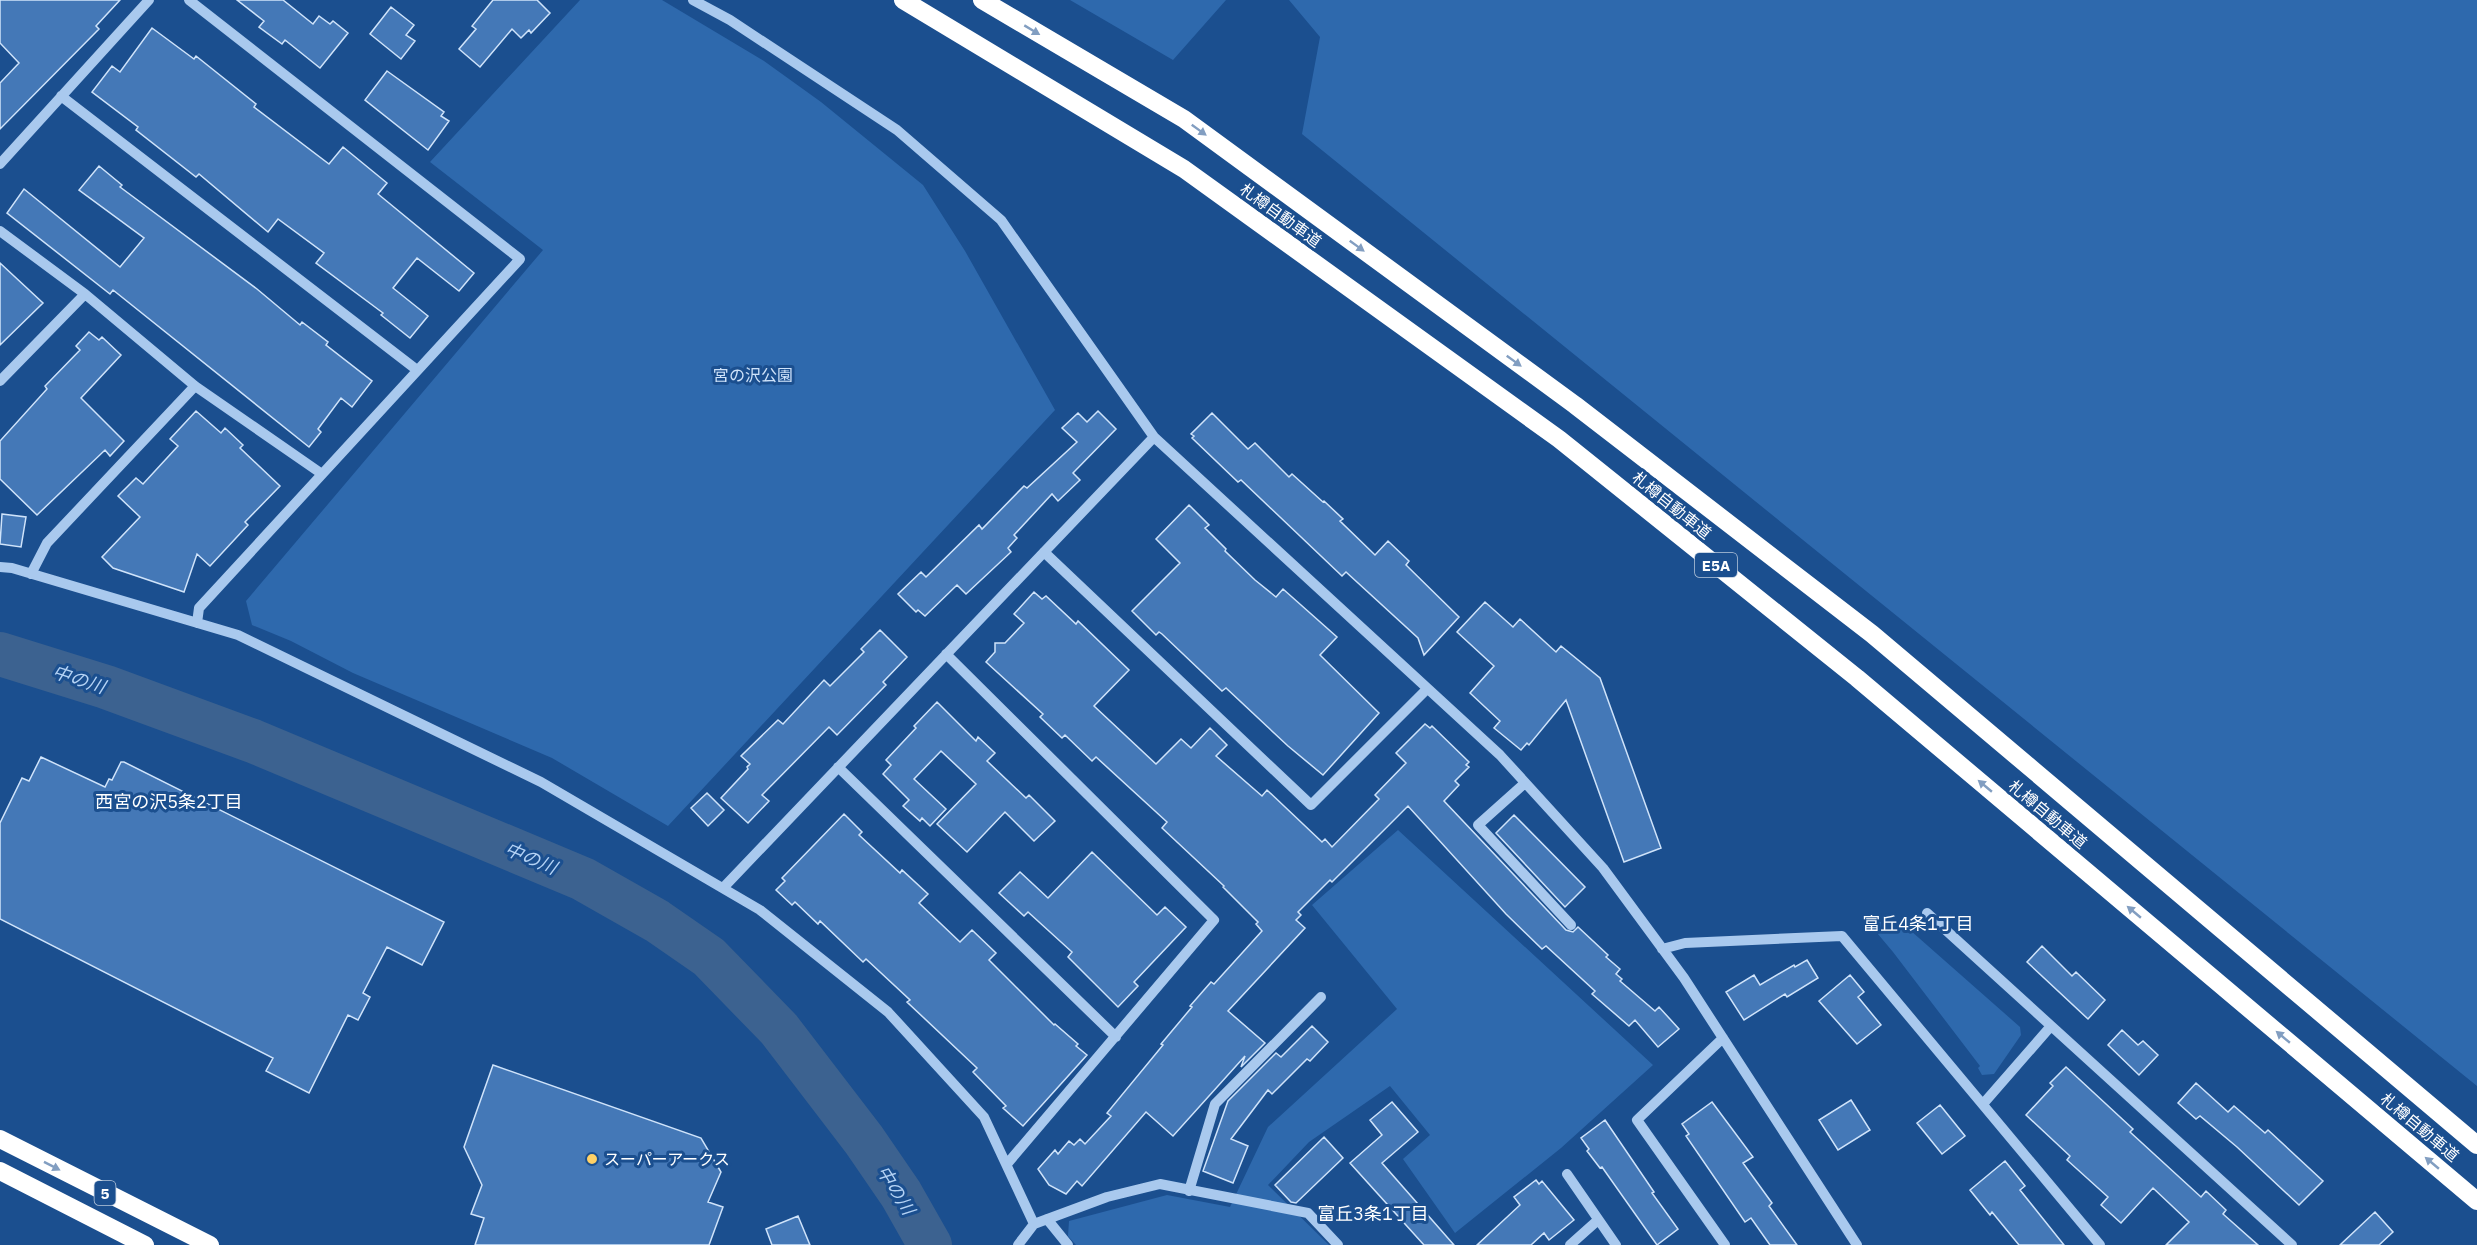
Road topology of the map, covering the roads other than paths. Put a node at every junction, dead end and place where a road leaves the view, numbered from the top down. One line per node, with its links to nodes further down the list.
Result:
1 (149, 0): 6 (street)
2 (189, 0): 10 (street)
3 (693, 0): 13 (street)
4 (903, 0): 38 (highway, 札樽自動車道 / E5A, one-way to 4)
5 (982, 0): 33 (highway, 札樽自動車道 / E5A, one-way to 33)
6 (62, 96): 7 (street); 10 (street)
7 (0, 164)
8 (0, 231): 9 (street)
9 (85, 294): 11 (street); 12 (street)
10 (417, 370): 14 (street)
11 (0, 381)
12 (195, 386): 14 (street); 17 (street)
13 (1154, 436): 15 (street); 20 (street)
14 (322, 474): 18 (street)
15 (1044, 552): 19 (street); 20 (street)
16 (0, 567): 17 (street)
17 (31, 574): 18 (street)
18 (197, 623): 23 (street)
19 (946, 654): 21 (street); 29 (street)
20 (1427, 688): 22 (street)
21 (838, 767): 23 (street); 29 (street)
22 (1525, 783): 25 (street); 26 (street)
23 (723, 888): 34 (street)
24 (1927, 913): 28 (street)
25 (1571, 925)
26 (1662, 948): 30 (street); 31 (street)
27 (1321, 998): 37 (street)
28 (2051, 1026): 31 (street); 52 (street)
29 (1116, 1037): 34 (street)
30 (1723, 1038): 49 (street); 50 (street)
31 (1983, 1104): 51 (street)
32 (0, 1139): 43 (highway, 5, one-way to 43)
33 (2477, 1145)
34 (1007, 1164): 41 (street)
35 (0, 1171): 42 (highway, 5)
36 (1567, 1174): 40 (street)
37 (1189, 1191): 39 (street); 46 (street)
38 (2477, 1201)
39 (1047, 1219): 41 (street); 45 (street)
40 (1599, 1220): 47 (street); 48 (street)
41 (1034, 1224): 44 (street)
42 (145, 1245)
43 (210, 1245)
44 (1018, 1245)
45 (1068, 1245)
46 (1338, 1245)
47 (1570, 1245)
48 (1616, 1245)
49 (1725, 1245)
50 (1857, 1245)
51 (2100, 1245)
52 (2292, 1245)

